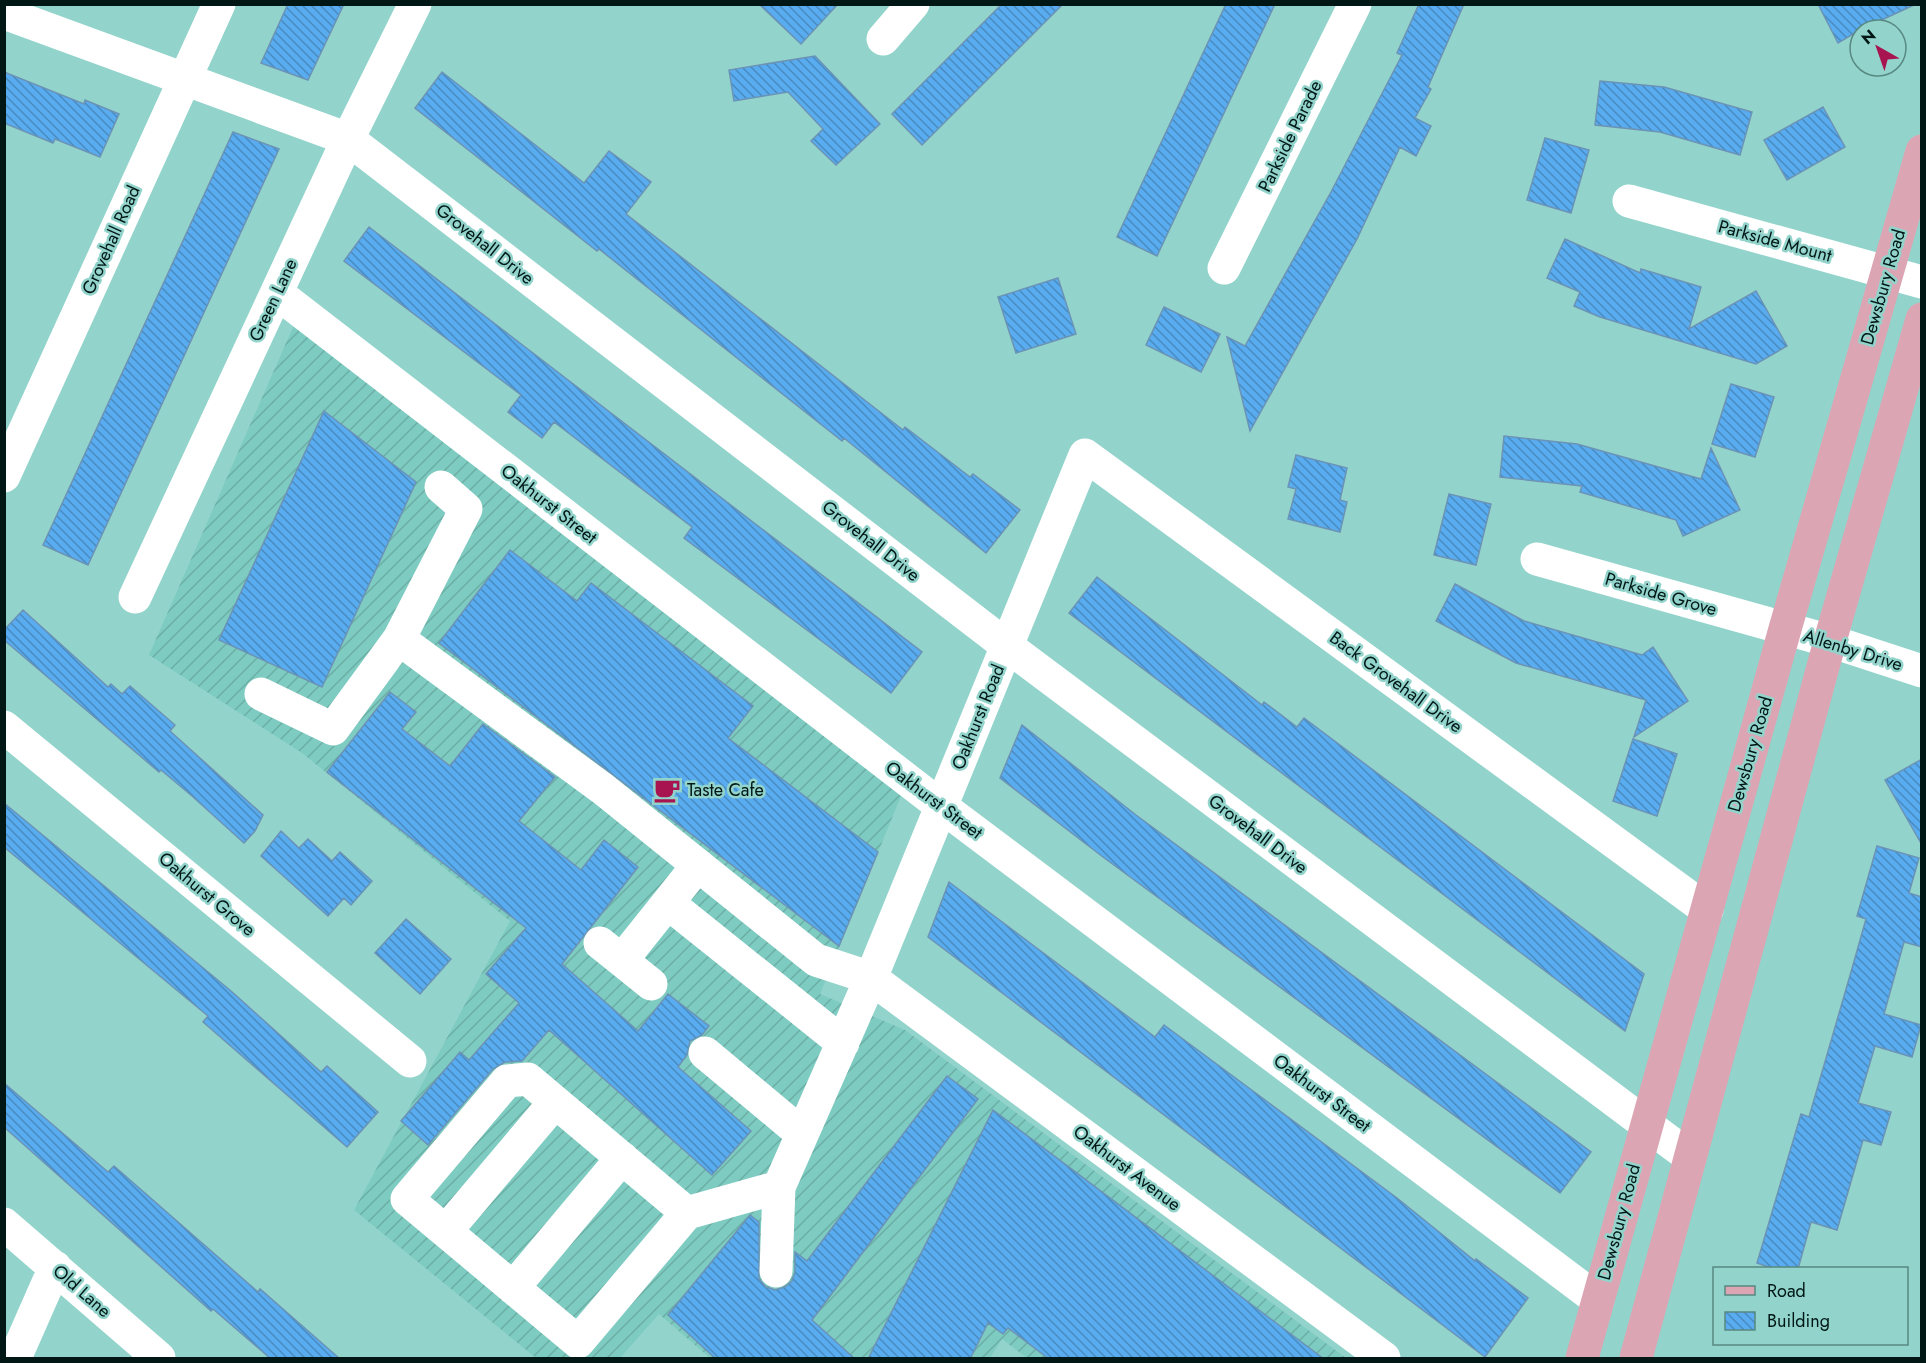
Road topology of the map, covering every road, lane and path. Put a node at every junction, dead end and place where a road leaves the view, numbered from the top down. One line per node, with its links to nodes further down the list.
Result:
1 (219, 4): 7 (street, Grovehall Road)
2 (415, 4): 8 (street, Green Lane)
3 (913, 4): 6 (street)
4 (1355, 4): 11 (street, Parkside Parade)
5 (4, 13): 7 (street, Grovehall Drive)
6 (883, 39)
7 (185, 78): 8 (street, Grovehall Drive); 17 (street, Grovehall Road)
8 (348, 139): 14 (street, Green Lane); 24 (street, Grovehall Drive)
9 (1922, 151): 12 (main road, Dewsbury Road)
10 (1629, 201): 12 (street, Parkside Mount)
11 (1224, 268)
12 (1887, 272): 13 (street, Parkside Mount); 21 (main road, Dewsbury Road)
13 (1922, 282)
14 (277, 293): 20 (street, Green Lane); 28 (street, Oakhurst Street)
15 (1922, 319): 23 (main road)
16 (1085, 455): 24 (street, Oakhurst Road); 31 (street, Back Grovehall Drive)
17 (7, 465)
18 (441, 487): 22 (street)
19 (1537, 559): 21 (street, Parkside Grove)
20 (135, 597)
21 (1785, 629): 23 (street, Allenby Drive); 31 (main road, Dewsbury Road)
22 (399, 639): 26 (street); 29 (street, Oakhurst Avenue)
23 (1830, 641): 25 (street, Allenby Drive); 40 (main road)
24 (1007, 646): 28 (street, Oakhurst Road); 38 (street, Grovehall Drive)
25 (1922, 671)
26 (261, 694)
27 (4, 727): 36 (street, Oakhurst Grove)
28 (941, 806): 32 (street, Oakhurst Road); 49 (street, Oakhurst Street)
29 (698, 865): 30 (street); 32 (street, Oakhurst Avenue)
30 (668, 903): 33 (street); 34 (street)
31 (1707, 910): 38 (main road, Dewsbury Road)
32 (871, 978): 34 (street, Oakhurst Road); 52 (street, Oakhurst Avenue)
33 (651, 984)
34 (843, 1043): 39 (street, Oakhurst Road)
35 (705, 1053): 39 (street)
36 (410, 1061)
37 (555, 1102): 41 (street); 45 (street); 45 (street)
38 (1646, 1124): 40 (street, Grovehall Drive); 49 (main road, Dewsbury Road)
39 (802, 1134): 42 (street, Oakhurst Road)
40 (1690, 1157): 54 (main road)
41 (622, 1158): 43 (street); 48 (street)
42 (779, 1186): 43 (street); 47 (street)
43 (687, 1213): 48 (street)
44 (4, 1224): 46 (street, Old Lane)
45 (446, 1231): 48 (street)
46 (55, 1267): 50 (street); 51 (street, Old Lane)
47 (776, 1271)
48 (513, 1288)
49 (1598, 1300): 53 (main road, Dewsbury Road)
50 (15, 1359)
51 (159, 1359)
52 (1384, 1359)
53 (1582, 1359)
54 (1636, 1359)

